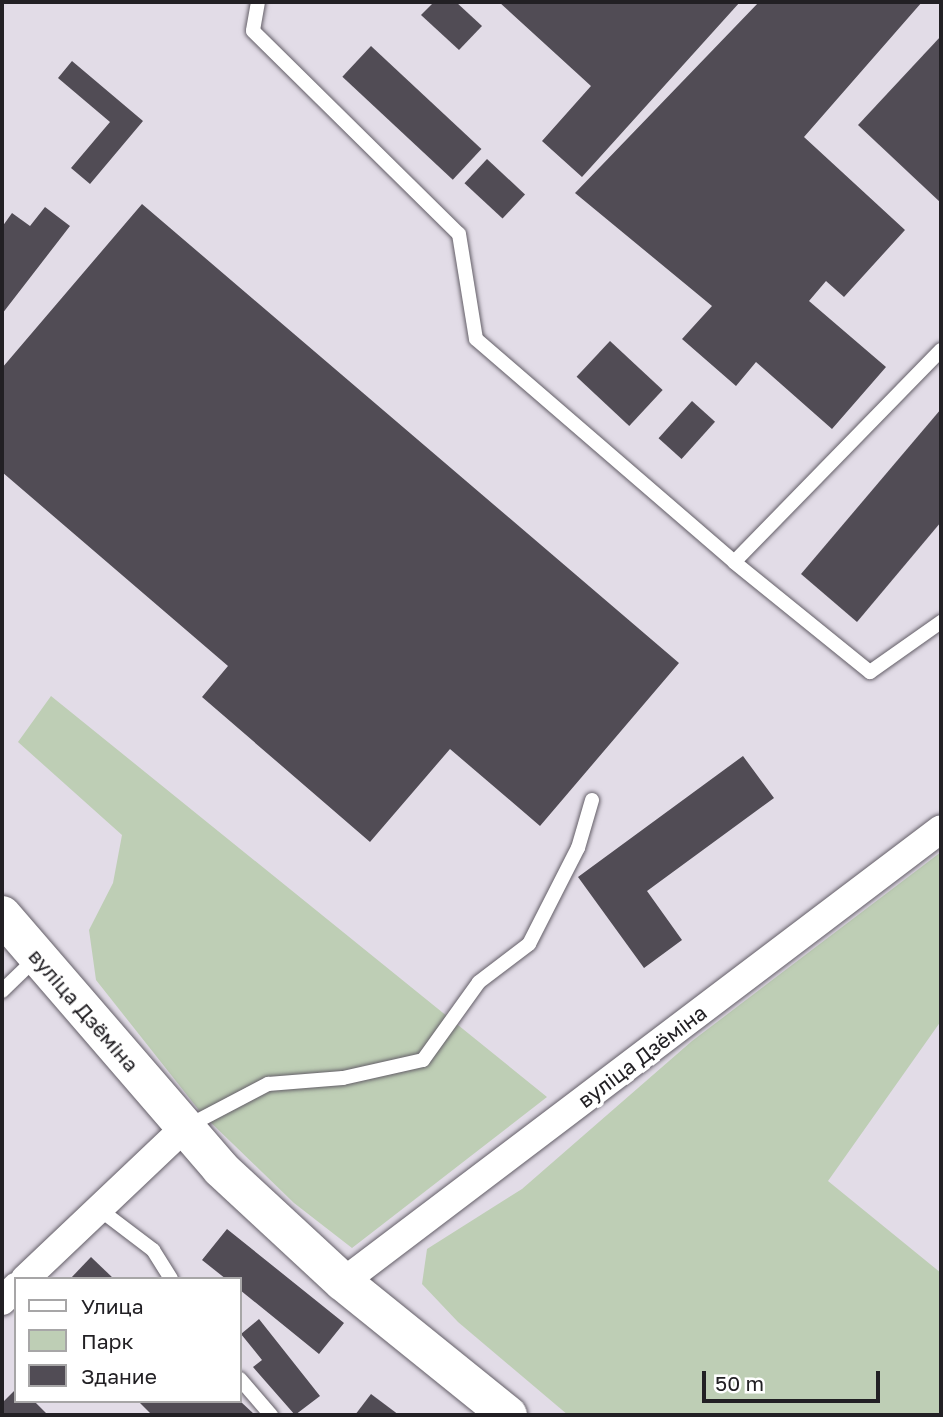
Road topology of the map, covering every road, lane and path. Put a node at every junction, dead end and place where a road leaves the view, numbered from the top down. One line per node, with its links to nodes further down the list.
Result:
1 (258, 2): 3 (lane)
2 (941, 350): 3 (lane)
3 (734, 562): 4 (lane)
4 (941, 622)
5 (593, 800): 10 (lane)
6 (941, 829): 14 (street, вуліца Дзёміна)
7 (2, 915): 8 (main road, вуліца Дзёміна)
8 (38, 956): 9 (lane); 10 (main road, вуліца Дзёміна)
9 (2, 991)
10 (185, 1127): 11 (street); 14 (main road, вуліца Дзёміна)
11 (99, 1209): 12 (street); 13 (lane)
12 (27, 1277)
13 (170, 1277)
14 (343, 1282): 17 (main road, вуліца Дзёміна)
15 (242, 1381): 16 (lane)
16 (271, 1415)
17 (508, 1415)

